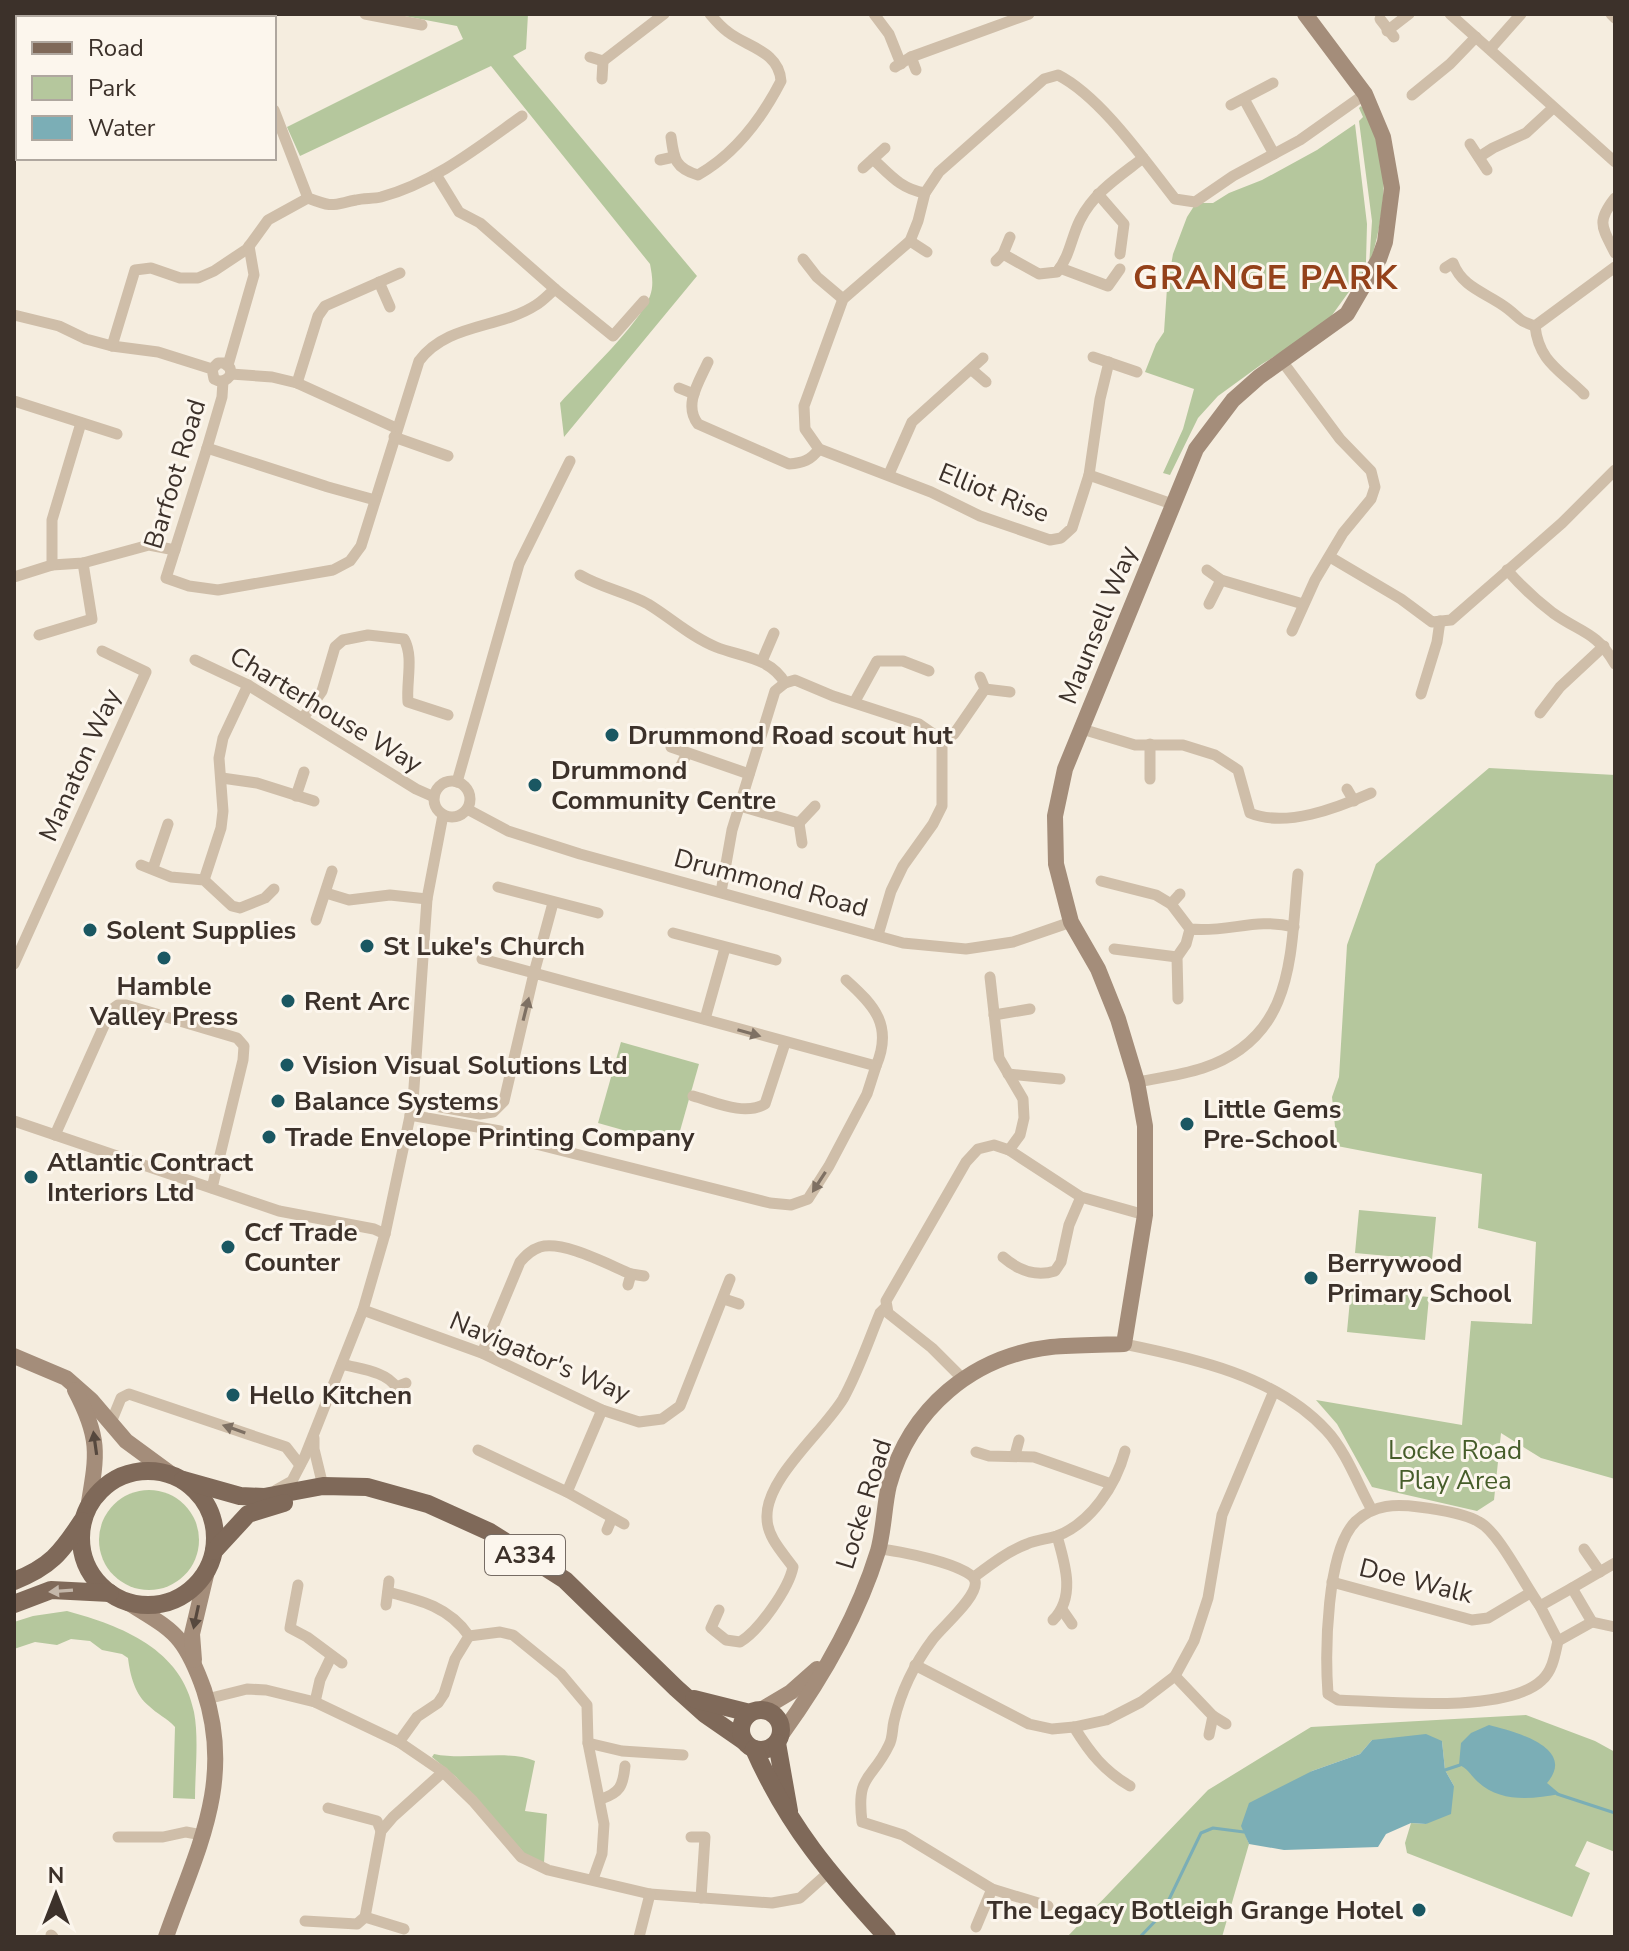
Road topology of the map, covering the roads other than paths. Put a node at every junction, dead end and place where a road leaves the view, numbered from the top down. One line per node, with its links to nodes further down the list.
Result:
1 (365, 14): 11 (street)
2 (664, 14): 15 (street)
3 (710, 14): 31 (street)
4 (1029, 14): 16 (street)
5 (1305, 14): 20 (street, Maunsell Way)
6 (1409, 14): 10 (street)
7 (1450, 14): 12 (street)
8 (1521, 14): 13 (street)
9 (877, 17): 16 (street)
10 (1380, 19)
11 (422, 25)
12 (1476, 37): 13 (street); 21 (street)
13 (1490, 49): 24 (street)
14 (590, 57): 15 (street)
15 (603, 61): 18 (street)
16 (903, 63): 17 (street)
17 (916, 70)
18 (602, 79)
19 (1273, 83): 22 (street)
20 (1365, 94): 30 (street); 66 (street, Maunsell Way)
21 (1412, 95)
22 (1244, 99): 23 (street); 30 (street)
23 (1231, 105)
24 (1553, 108): 32 (street); 36 (street)
25 (276, 115): 42 (street)
26 (522, 116): 39 (street)
27 (671, 137): 31 (street)
28 (1470, 144): 32 (street)
29 (885, 148): 34 (street)
30 (1274, 154): 33 (street)
31 (674, 157): 35 (street)
32 (1479, 157): 38 (street)
33 (1143, 158): 40 (street); 41 (street)
34 (873, 159): 37 (street); 40 (street)
35 (660, 160)
36 (1615, 162)
37 (863, 168)
38 (1487, 170)
39 (437, 176): 42 (street); 57 (street)
40 (925, 193): 45 (street)
41 (1098, 194): 49 (street); 53 (street)
42 (308, 198): 46 (street)
43 (1615, 198): 48 (street)
44 (1010, 237): 53 (street)
45 (910, 241): 47 (street); 58 (street)
46 (249, 246): 63 (street); 71 (street, Barfoot Road)
47 (927, 252)
48 (1615, 253)
49 (1120, 254)
50 (803, 259): 58 (street)
51 (1453, 262): 62 (street)
52 (1615, 267): 62 (street)
53 (1060, 268): 54 (street)
54 (1120, 269)
55 (400, 273): 56 (street)
56 (379, 282): 60 (street); 73 (street)
57 (555, 289): 59 (street); 79 (street)
58 (843, 299): 82 (street)
59 (644, 301)
60 (390, 307)
61 (14, 315): 63 (street)
62 (1535, 326): 76 (street)
63 (112, 346): 71 (street)
64 (1093, 357): 68 (street)
65 (983, 358): 69 (street)
66 (1282, 361): 89 (street, Maunsell Way); 91 (street)
67 (708, 362): 75 (street)
68 (1109, 362): 70 (street); 87 (street, Elliot Rise)
69 (972, 370): 72 (street); 86 (street)
70 (1137, 372)
71 (227, 373): 73 (street); 81 (street, Barfoot Road)
72 (986, 382)
73 (297, 383): 79 (street)
74 (679, 388): 75 (street)
75 (694, 394): 82 (street)
76 (1584, 394)
77 (14, 401): 78 (street)
78 (81, 423): 80 (street); 93 (street)
79 (395, 432): 83 (street); 88 (street)
80 (117, 434)
81 (207, 448): 88 (street); 90 (street, Barfoot Road)
82 (819, 449): 86 (street, Elliot Rise)
83 (448, 456)
84 (570, 461): 129 (street)
85 (1615, 470): 95 (street)
86 (889, 474): 87 (street, Elliot Rise)
87 (1089, 475): 89 (street)
88 (375, 500): 90 (street, Barfoot Road)
89 (1172, 504): 119 (street, Maunsell Way)
90 (175, 550): 92 (street)
91 (1330, 557): 100 (street); 101 (street)
92 (83, 563): 93 (street); 104 (street)
93 (52, 565): 97 (street)
94 (1207, 570): 98 (street)
95 (1507, 570): 101 (street); 105 (street)
96 (580, 575): 108 (street)
97 (14, 577)
98 (1221, 580): 99 (street); 100 (street)
99 (1209, 604)
100 (1303, 604): 102 (street)
101 (1440, 621): 114 (street)
102 (1292, 631)
103 (774, 633): 108 (street)
104 (39, 635)
105 (1604, 646): 109 (street); 116 (street)
106 (102, 651): 167 (street, Manaton Way)
107 (195, 660): 112 (street, Charterhouse Way)
108 (762, 661): 111 (street)
109 (1615, 664)
110 (929, 671): 115 (street)
111 (785, 683): 115 (street); 126 (street)
112 (248, 685): 118 (street, Charterhouse Way); 127 (street)
113 (1010, 692): 120 (street)
114 (1421, 694)
115 (855, 701): 120 (street)
116 (1540, 713)
117 (448, 715): 118 (street)
118 (303, 718): 133 (street, Charterhouse Way)
119 (1082, 729): 121 (street); 157 (street, Maunsell Way)
120 (942, 740): 161 (street)
121 (1150, 744): 128 (street); 135 (street)
122 (671, 747): 123 (street)
123 (686, 755): 125 (street); 126 (street)
124 (304, 772): 132 (street)
125 (677, 774)
126 (749, 774): 136 (street)
127 (222, 778): 132 (street); 145 (street)
128 (1150, 779)
129 (457, 782): 133 (street); 138 (street)
130 (1347, 789): 135 (street)
131 (1371, 793): 135 (street)
132 (296, 796): 134 (street)
133 (434, 797): 139 (street)
134 (314, 801)
135 (1354, 801)
136 (740, 806): 140 (street); 149 (street)
137 (815, 806): 140 (street)
138 (467, 809): 139 (street); 149 (street, Drummond Road)
139 (443, 815): 152 (street)
140 (799, 823): 142 (street)
141 (168, 824): 145 (street)
142 (802, 843)
143 (332, 871): 150 (street)
144 (1298, 874): 158 (street)
145 (204, 880): 148 (street)
146 (1101, 881): 154 (street)
147 (498, 887): 153 (street)
148 (274, 889)
149 (721, 892): 161 (street, Drummond Road)
150 (326, 893): 152 (street); 156 (street)
151 (1180, 894): 154 (street)
152 (427, 899): 181 (street)
153 (553, 903): 155 (street); 168 (street)
154 (1171, 904): 159 (street)
155 (598, 913)
156 (316, 920)
157 (1071, 922): 161 (street, Drummond Road); 179 (street, Maunsell Way)
158 (1294, 927): 159 (street); 179 (street)
159 (1190, 929): 164 (street)
160 (674, 933): 162 (street)
161 (878, 935)
162 (725, 948): 166 (street); 174 (street)
163 (1114, 949): 164 (street)
164 (1177, 957): 171 (street)
165 (482, 959): 168 (street)
166 (776, 960)
167 (14, 964)
168 (534, 973): 174 (street); 181 (street, one-way to 168)
169 (990, 977): 173 (street)
170 (845, 980): 176 (street)
171 (1178, 999)
172 (1030, 1009): 173 (street)
173 (994, 1015): 177 (street)
174 (705, 1019): 175 (street, one-way to 175)
175 (785, 1043): 176 (street); 180 (street)
176 (876, 1066): 182 (street, one-way to 182)
177 (1008, 1074): 178 (street); 185 (street)
178 (1060, 1079)
179 (1137, 1082): 188 (street, Maunsell Way)
180 (693, 1096)
181 (413, 1102): 182 (street)
182 (410, 1115): 189 (street)
183 (14, 1121): 184 (street)
184 (55, 1135): 186 (street); 186 (street)
185 (1009, 1150): 187 (street); 195 (street)
186 (212, 1188): 189 (street)
187 (1081, 1197): 188 (street); 190 (street)
188 (1145, 1215): 197 (street, Maunsell Way)
189 (385, 1234): 196 (street)
190 (1003, 1257)
191 (634, 1278): 198 (street)
192 (730, 1279): 193 (street, Navigator's Way)
193 (724, 1299): 194 (street); 205 (street, Navigator's Way)
194 (739, 1304)
195 (885, 1308): 201 (street); 241 (street)
196 (363, 1310): 198 (street, Navigator's Way); 200 (street)
197 (1124, 1344): 201 (street, Locke Road); 204 (street, Locke Road)
198 (482, 1353): 205 (street, Navigator's Way)
199 (14, 1356): 202 (street)
200 (342, 1364): 203 (street); 207 (street)
201 (962, 1378): 225 (street, Locke Road)
202 (70, 1382): 206 (street); 220 (street, one-way to 202)
203 (399, 1389)
204 (1274, 1391): 219 (street, Locke Road); 252 (street)
205 (602, 1410): 217 (street)
206 (110, 1425): 213 (street, one-way to 206); 214 (street)
207 (314, 1433): 213 (street); 216 (street)
208 (1019, 1440): 212 (street)
209 (478, 1450): 217 (street)
210 (1125, 1451): 215 (street)
211 (976, 1452): 212 (street)
212 (1015, 1455): 215 (street)
213 (300, 1465): 218 (street)
214 (177, 1477): 218 (main road, A334); 220 (main road); 227 (main road)
215 (1111, 1484): 224 (street)
216 (323, 1486): 218 (main road, A334); 227 (main road, A334); 253 (main road, A334)
217 (567, 1492): 221 (street)
218 (264, 1497)
219 (1372, 1510): 233 (street); 236 (street)
220 (85, 1514): 232 (main road); 237 (main road)
221 (612, 1518): 222 (street); 223 (street)
222 (624, 1524)
223 (607, 1530)
224 (1057, 1536): 231 (street); 242 (street)
225 (879, 1549): 231 (street); 249 (street, Locke Road)
226 (1584, 1549): 230 (street)
227 (214, 1551): 229 (main road)
228 (1615, 1563): 230 (street)
229 (207, 1571): 237 (main road); 250 (street, one-way to 250)
230 (1600, 1572): 235 (street)
231 (974, 1577): 251 (street)
232 (14, 1581)
233 (1332, 1582): 236 (street, Doe Walk); 248 (street)
234 (298, 1585): 255 (street)
235 (1572, 1588): 240 (street); 244 (street)
236 (1530, 1593): 240 (street)
237 (118, 1597): 238 (main road, one-way to 238); 250 (street)
238 (14, 1604)
239 (386, 1605): 247 (street)
240 (1540, 1606): 248 (street)
241 (719, 1610)
242 (1063, 1611): 243 (street); 245 (street)
243 (1053, 1620)
244 (1592, 1622): 246 (street); 248 (street)
245 (1072, 1624)
246 (1615, 1627)
247 (469, 1636): 262 (street); 263 (street)
248 (1558, 1641)
249 (828, 1660): 256 (street, Locke Road); 261 (street, Locke Road)
250 (194, 1664): 254 (street)
251 (915, 1665): 259 (street); 278 (street)
252 (1175, 1676): 257 (street); 259 (street)
253 (687, 1697): 256 (main road, A334); 264 (main road, A334)
254 (207, 1699): 255 (street); 274 (street)
255 (315, 1702): 262 (street)
256 (756, 1711): 261 (main road); 264 (main road)
257 (1213, 1716): 258 (street); 260 (street)
258 (1226, 1724)
259 (1074, 1727): 268 (street)
260 (1209, 1735)
261 (779, 1739): 264 (main road); 271 (main road)
262 (399, 1742): 267 (street)
263 (588, 1743): 265 (street); 269 (street)
264 (749, 1745): 271 (main road)
265 (683, 1755)
266 (625, 1766): 269 (street)
267 (443, 1772): 272 (street); 277 (street)
268 (1130, 1786)
269 (601, 1799): 277 (street)
270 (328, 1808): 272 (street)
271 (791, 1818): 276 (main road)
272 (381, 1831): 282 (street)
273 (125, 1832): 274 (street)
274 (202, 1835): 286 (street)
275 (691, 1837): 280 (street)
276 (828, 1873): 280 (street); 288 (main road)
277 (593, 1879): 279 (street)
278 (992, 1889): 281 (street); 284 (street)
279 (650, 1894): 280 (street); 287 (street)
280 (701, 1898)
281 (1048, 1906)
282 (365, 1917): 283 (street); 285 (street)
283 (305, 1921)
284 (976, 1927)
285 (404, 1929)
286 (166, 1937)
287 (639, 1937)
288 (887, 1937)

